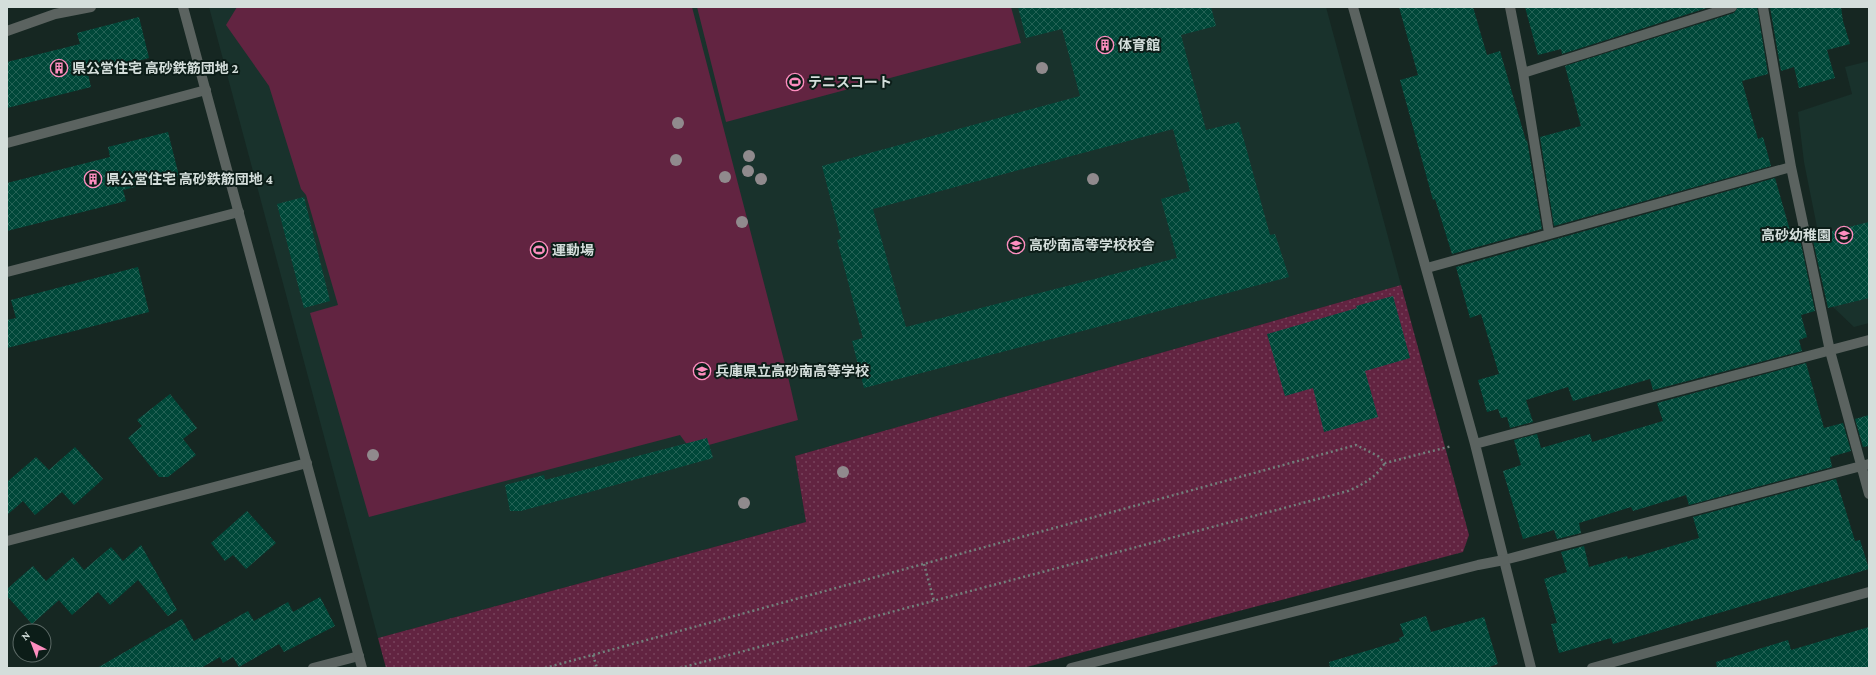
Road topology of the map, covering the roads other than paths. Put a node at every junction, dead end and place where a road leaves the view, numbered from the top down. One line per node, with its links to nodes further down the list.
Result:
1 (90, 7): 7 (street)
2 (183, 7): 10 (street)
3 (1353, 7): 15 (street)
4 (1510, 7): 9 (street)
5 (1732, 7): 9 (street)
6 (1762, 7): 12 (street)
7 (54, 11): 8 (street)
8 (7, 31)
9 (1523, 73): 14 (street)
10 (206, 90): 11 (street); 13 (street)
11 (7, 143)
12 (1791, 167): 14 (street); 18 (street)
13 (239, 212): 16 (street); 20 (street)
14 (1549, 233): 15 (street)
15 (1427, 268): 19 (street)
16 (7, 272)
17 (1869, 340): 18 (street)
18 (1830, 350): 19 (street); 21 (street)
19 (1475, 444): 24 (street)
20 (307, 463): 23 (street); 26 (street)
21 (1865, 465): 22 (street); 24 (street)
22 (1869, 494)
23 (7, 541)
24 (1504, 560): 29 (street); 30 (street)
25 (1869, 592): 31 (street)
26 (359, 656): 27 (street); 28 (street)
27 (313, 668)
28 (362, 668)
29 (1073, 668)
30 (1531, 668)
31 (1592, 668)

